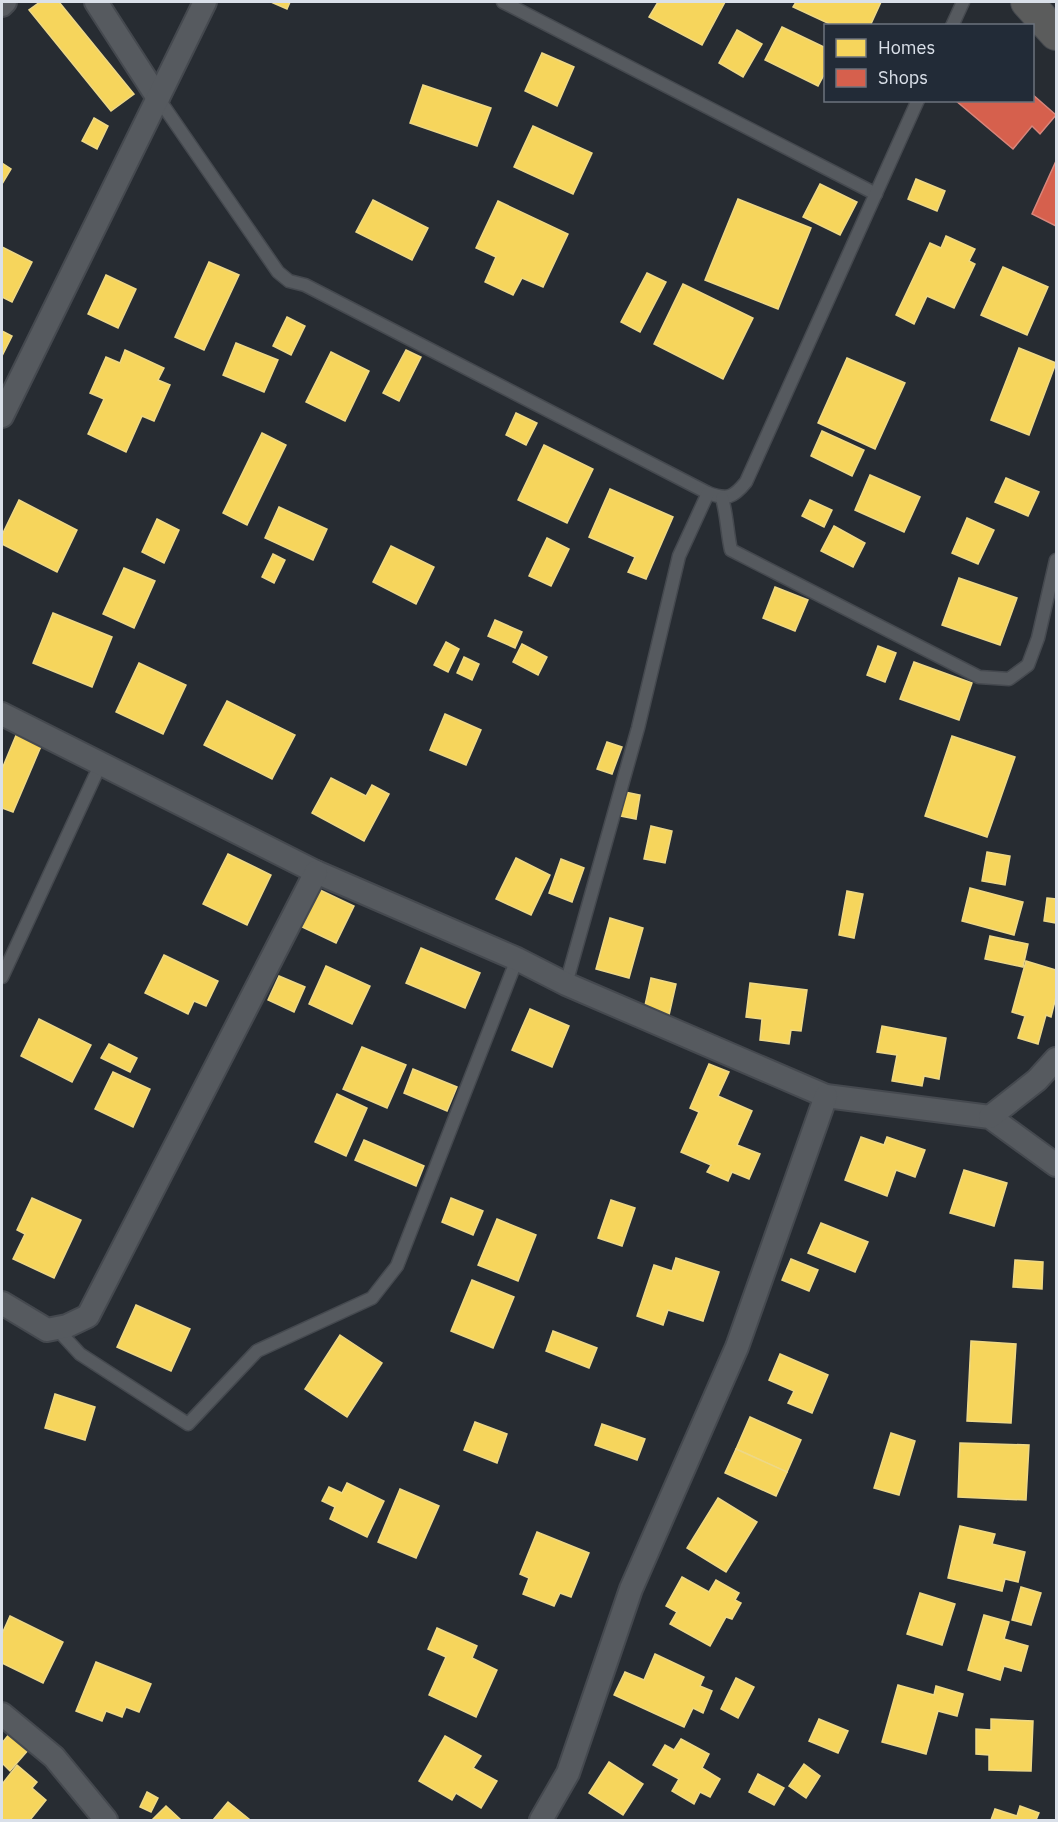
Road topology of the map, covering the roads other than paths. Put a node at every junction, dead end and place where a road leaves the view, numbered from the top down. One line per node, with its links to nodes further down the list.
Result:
1 (5, 2): 7 (street)
2 (96, 2): 10 (street)
3 (205, 2): 10 (street)
4 (503, 2): 12 (lane)
5 (963, 2): 8 (lane)
6 (1027, 2): 9 (street)
7 (2, 5)
8 (953, 24)
9 (1056, 34)
10 (158, 98): 13 (street); 14 (lane)
11 (917, 102): 12 (lane)
12 (876, 194): 15 (lane)
13 (2, 416)
14 (708, 493): 15 (lane); 22 (lane)
15 (722, 498): 16 (lane)
16 (1056, 560)
17 (2, 714): 18 (street)
18 (101, 764): 19 (street); 21 (lane)
19 (316, 872): 20 (street); 28 (street)
20 (517, 958): 22 (street); 28 (lane)
21 (2, 978)
22 (566, 984): 24 (street)
23 (1056, 1059): 25 (street)
24 (826, 1096): 25 (street); 31 (street)
25 (990, 1117): 26 (street)
26 (1056, 1165)
27 (2, 1303): 28 (street)
28 (56, 1328)
29 (2, 1714): 30 (street)
30 (106, 1821)
31 (541, 1821)

